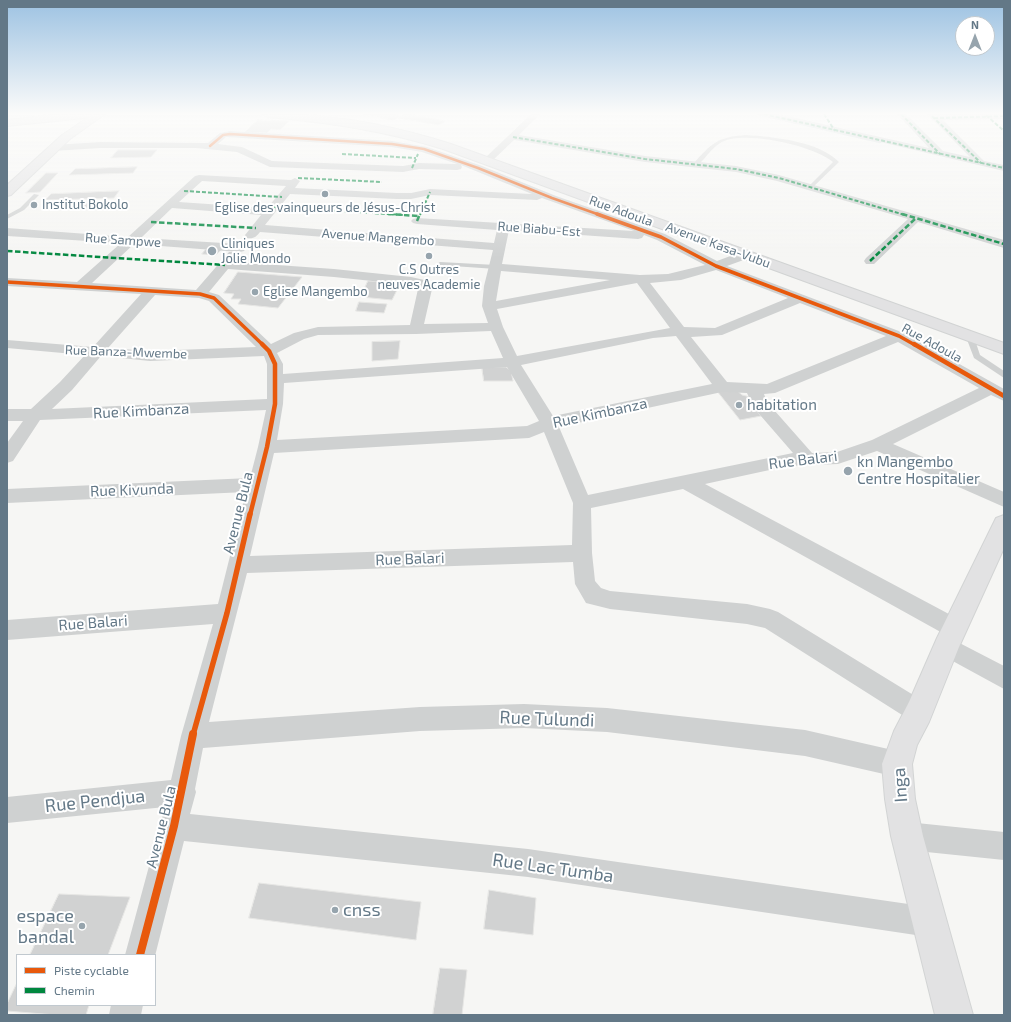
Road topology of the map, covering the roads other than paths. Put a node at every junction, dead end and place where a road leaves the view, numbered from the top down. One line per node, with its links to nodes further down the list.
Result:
1 (39, 162): 22 (main road)
2 (268, 162): 12 (street)
3 (337, 162): 16 (street)
4 (474, 162): 13 (street, Rue Adoula)
5 (478, 162): 13 (main road, Avenue Kasa-Vubu)
6 (486, 162): 13 (street)
7 (672, 162): 14 (street)
8 (698, 162): 14 (lane)
9 (836, 162): 21 (lane)
10 (975, 162): 11 (street)
11 (981, 163): 17 (street)
12 (270, 164): 15 (street); 19 (street)
13 (483, 164): 18 (street); 25 (street, Rue Adoula); 39 (main road, Avenue Kasa-Vubu)
14 (696, 164): 21 (street)
15 (311, 165): 16 (street); 20 (street)
16 (334, 166): 18 (street)
17 (1004, 168)
18 (408, 169): 24 (street)
19 (262, 182): 20 (street); 26 (street)
20 (290, 187): 24 (street); 27 (street)
21 (811, 187): 29 (street)
22 (7, 192)
23 (36, 195): 28 (lane)
24 (397, 196): 25 (street)
25 (552, 198): 34 (street, Rue Adoula)
26 (170, 206): 27 (street); 35 (street)
27 (269, 212): 32 (street)
28 (7, 217)
29 (916, 218): 36 (street); 40 (street)
30 (417, 221): 31 (street, Rue Biabu-Est)
31 (504, 226): 34 (street, Rue Biabu-Est); 37 (street)
32 (256, 228): 37 (street, Avenue Mangembo); 38 (street)
33 (7, 232): 35 (street, Rue Sampwe)
34 (661, 237): 43 (street, Rue Adoula)
35 (130, 241): 38 (street, Rue Sampwe); 47 (street)
36 (1004, 244)
37 (500, 247): 44 (street)
38 (240, 248): 42 (street)
39 (746, 255): 43 (street); 56 (main road, Avenue Kasa-Vubu)
40 (870, 261)
41 (440, 264): 44 (lane)
42 (225, 265): 49 (street); 53 (street)
43 (716, 266): 45 (street); 50 (street, Rue Adoula)
44 (496, 267): 45 (street); 51 (street)
45 (640, 279): 51 (street); 54 (street)
46 (7, 282): 47 (street, Avenue Bula)
47 (80, 287): 48 (street, Avenue Bula)
48 (151, 291): 49 (street, Avenue Bula); 59 (street)
49 (200, 294): 60 (street, Avenue Bula)
50 (801, 298): 54 (street); 55 (street, Rue Adoula)
51 (489, 306): 52 (street)
52 (496, 327): 53 (street); 61 (street)
53 (416, 330): 60 (street)
54 (679, 331): 61 (street); 64 (street)
55 (899, 336): 65 (street, Rue Kimbanza); 66 (street, Rue Adoula)
56 (970, 337): 58 (main road, Avenue Kasa-Vubu); 62 (lane)
57 (7, 344): 59 (street, Rue Banza-Mwembe)
58 (1004, 349)
59 (96, 352): 60 (street, Rue Banza-Mwembe); 69 (street)
60 (269, 352): 63 (street, Avenue Bula)
61 (512, 362): 63 (street); 70 (street)
62 (1004, 374)
63 (276, 379): 67 (street, Avenue Bula)
64 (722, 387): 65 (street, Rue Kimbanza); 70 (street, Rue Kimbanza)
65 (753, 388): 74 (street)
66 (997, 392): 71 (street, Rue Balari)
67 (275, 404): 69 (street, Rue Kimbanza); 72 (street, Avenue Bula)
68 (7, 415): 69 (street, Rue Kimbanza)
69 (35, 416): 73 (street)
70 (549, 423): 72 (street, Rue Kimbanza); 79 (street)
71 (878, 444): 74 (street, Rue Balari); 78 (street)
72 (267, 447): 76 (street, Avenue Bula)
73 (7, 457)
74 (807, 458): 75 (street, Rue Balari)
75 (686, 482): 79 (street, Rue Balari); 85 (street)
76 (256, 485): 77 (street, Rue Kivunda); 82 (street, Avenue Bula)
77 (7, 496)
78 (1004, 500)
79 (582, 503): 81 (street)
80 (1000, 542): 85 (main road, Inga)
81 (582, 553): 82 (street, Rue Balari); 87 (street)
82 (238, 565): 83 (street, Avenue Bula)
83 (227, 613): 84 (street, Rue Balari); 88 (street, Avenue Bula)
84 (7, 630)
85 (950, 637): 86 (street); 87 (main road, Inga)
86 (1004, 678)
87 (919, 712): 89 (main road, Inga)
88 (193, 736): 89 (street, Rue Tulundi); 90 (street, Avenue Bula)
89 (897, 764): 93 (main road, Inga)
90 (183, 792): 91 (street, Rue Pendjua); 92 (street, Avenue Bula)
91 (7, 810)
92 (174, 826): 95 (street, Rue Lac Tumba); 96 (street, Avenue Bula)
93 (907, 836): 94 (street); 95 (main road, Inga)
94 (1004, 846)
95 (929, 922): 97 (main road, Inga)
96 (140, 954)
97 (954, 1015)

